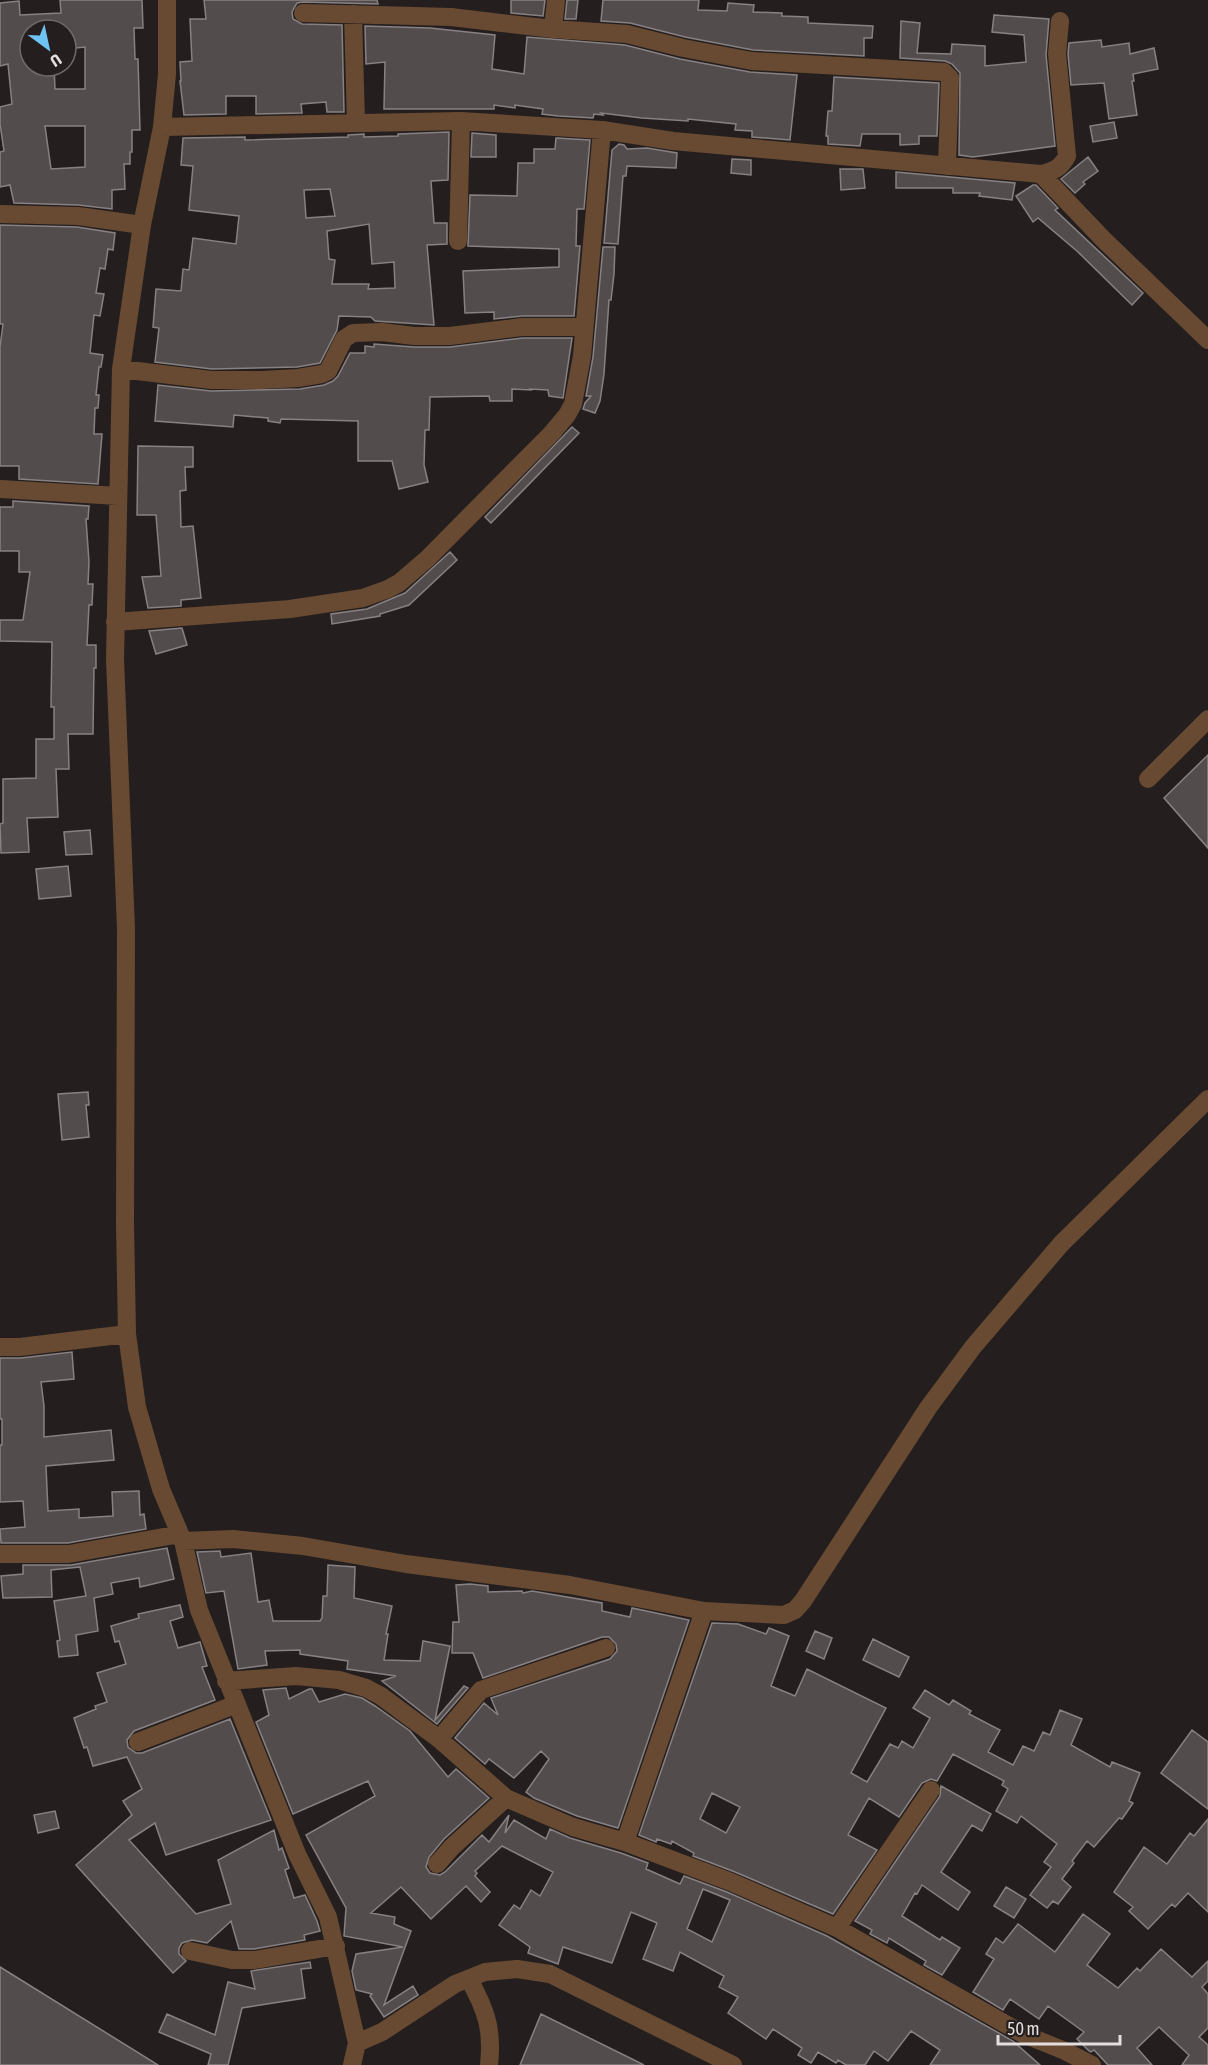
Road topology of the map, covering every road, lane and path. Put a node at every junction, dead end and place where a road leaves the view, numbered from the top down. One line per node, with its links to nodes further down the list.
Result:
1 (166, 0): 9 (street)
2 (556, 0): 6 (street)
3 (303, 13): 4 (street)
4 (353, 14): 6 (street); 8 (street)
5 (1060, 21): 12 (street)
6 (553, 29): 11 (street)
7 (461, 121): 8 (street); 10 (street); 15 (street)
8 (356, 123): 9 (street)
9 (162, 127): 14 (street)
10 (602, 130): 11 (street); 16 (street)
11 (947, 166): 12 (street)
12 (1041, 174): 17 (street)
13 (0, 214): 14 (street)
14 (142, 225): 18 (street)
15 (458, 241)
16 (584, 327): 18 (street); 21 (street)
17 (1208, 340)
18 (121, 369): 20 (street)
19 (0, 489): 20 (street)
20 (117, 496): 21 (street)
21 (115, 622): 25 (street)
22 (1208, 719): 23 (street)
23 (1148, 779)
24 (1208, 1099): 29 (street)
25 (128, 1334): 26 (street); 27 (street)
26 (0, 1347)
27 (181, 1538): 28 (street); 29 (street); 31 (street)
28 (0, 1554)
29 (704, 1611): 37 (street)
30 (606, 1648): 33 (street)
31 (226, 1681): 32 (street); 33 (street)
32 (237, 1704): 34 (street); 40 (street)
33 (439, 1739): 36 (street)
34 (138, 1742)
35 (932, 1790): 39 (street)
36 (506, 1798): 37 (street); 38 (street)
37 (625, 1842): 39 (street)
38 (436, 1864)
39 (837, 1928): 47 (street)
40 (336, 1946): 41 (street); 43 (street)
41 (190, 1951)
42 (469, 1978): 43 (street); 45 (street); 46 (street)
43 (357, 2043): 44 (street)
44 (352, 2065)
45 (489, 2065)
46 (733, 2065)
47 (1092, 2065)

